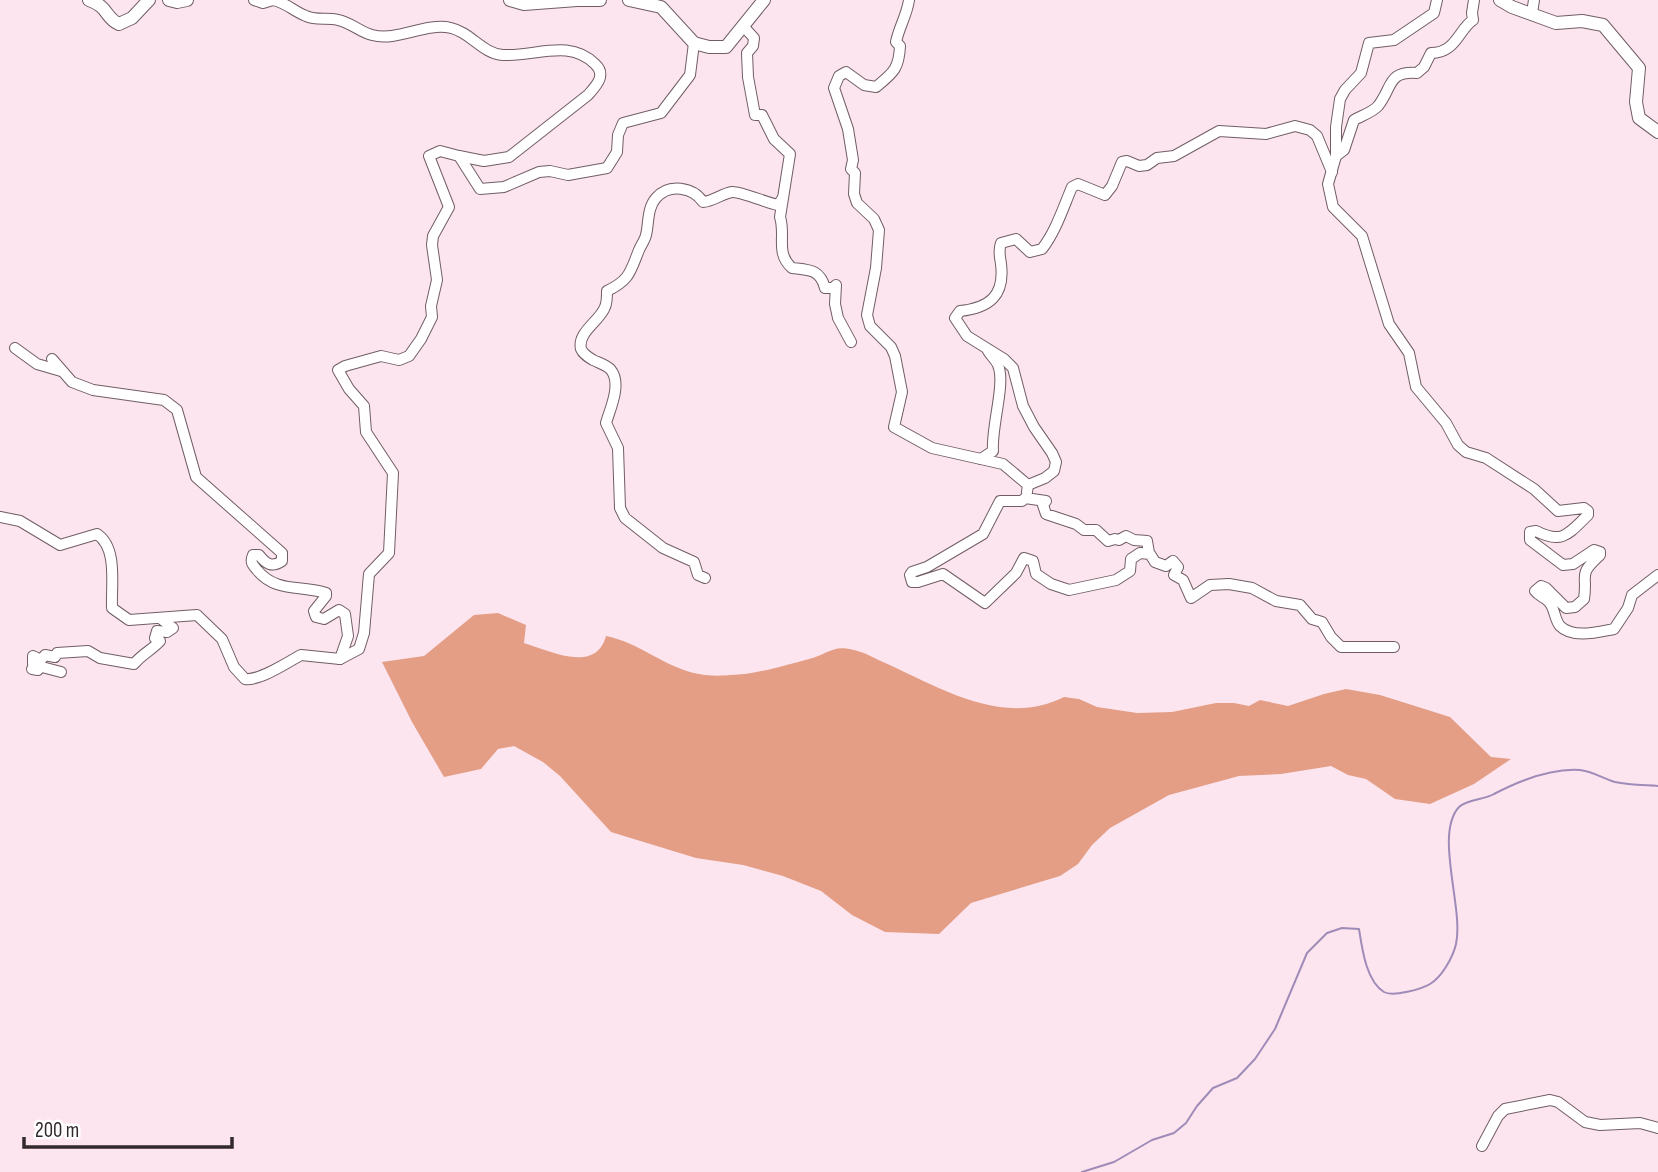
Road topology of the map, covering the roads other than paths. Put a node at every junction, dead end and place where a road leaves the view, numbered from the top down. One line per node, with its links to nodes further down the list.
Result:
1 (89, 0): 2 (main road)
2 (149, 0)
3 (254, 0): 4 (street)
4 (273, 0): 18 (street)
5 (510, 0): 6 (main road)
6 (578, 0): 7 (main road)
7 (600, 0)
8 (629, 0): 16 (main road)
9 (764, 0): 15 (main road)
10 (909, 0): 27 (street)
11 (1437, 0): 19 (street)
12 (1474, 0): 19 (street)
13 (1500, 0): 14 (main road)
14 (1533, 7): 17 (main road)
15 (744, 27): 16 (main road); 21 (street)
16 (694, 43): 18 (street)
17 (1658, 132)
18 (459, 156): 36 (street)
19 (1336, 156): 20 (street)
20 (1332, 172): 23 (street); 32 (street)
21 (782, 199): 22 (street); 33 (street)
22 (851, 342)
23 (984, 347): 27 (street); 28 (street)
24 (15, 348): 26 (street)
25 (52, 359): 26 (street)
26 (61, 371): 36 (street)
27 (981, 459): 28 (street)
28 (1028, 485): 29 (street)
29 (1025, 498): 31 (street); 31 (street)
30 (0, 517): 34 (street)
31 (1150, 554): 35 (street)
32 (1658, 575)
33 (705, 578)
34 (160, 618): 36 (street); 37 (street)
35 (1394, 647)
36 (340, 659)
37 (61, 672)
38 (1658, 1128): 39 (street)
39 (1482, 1146)

